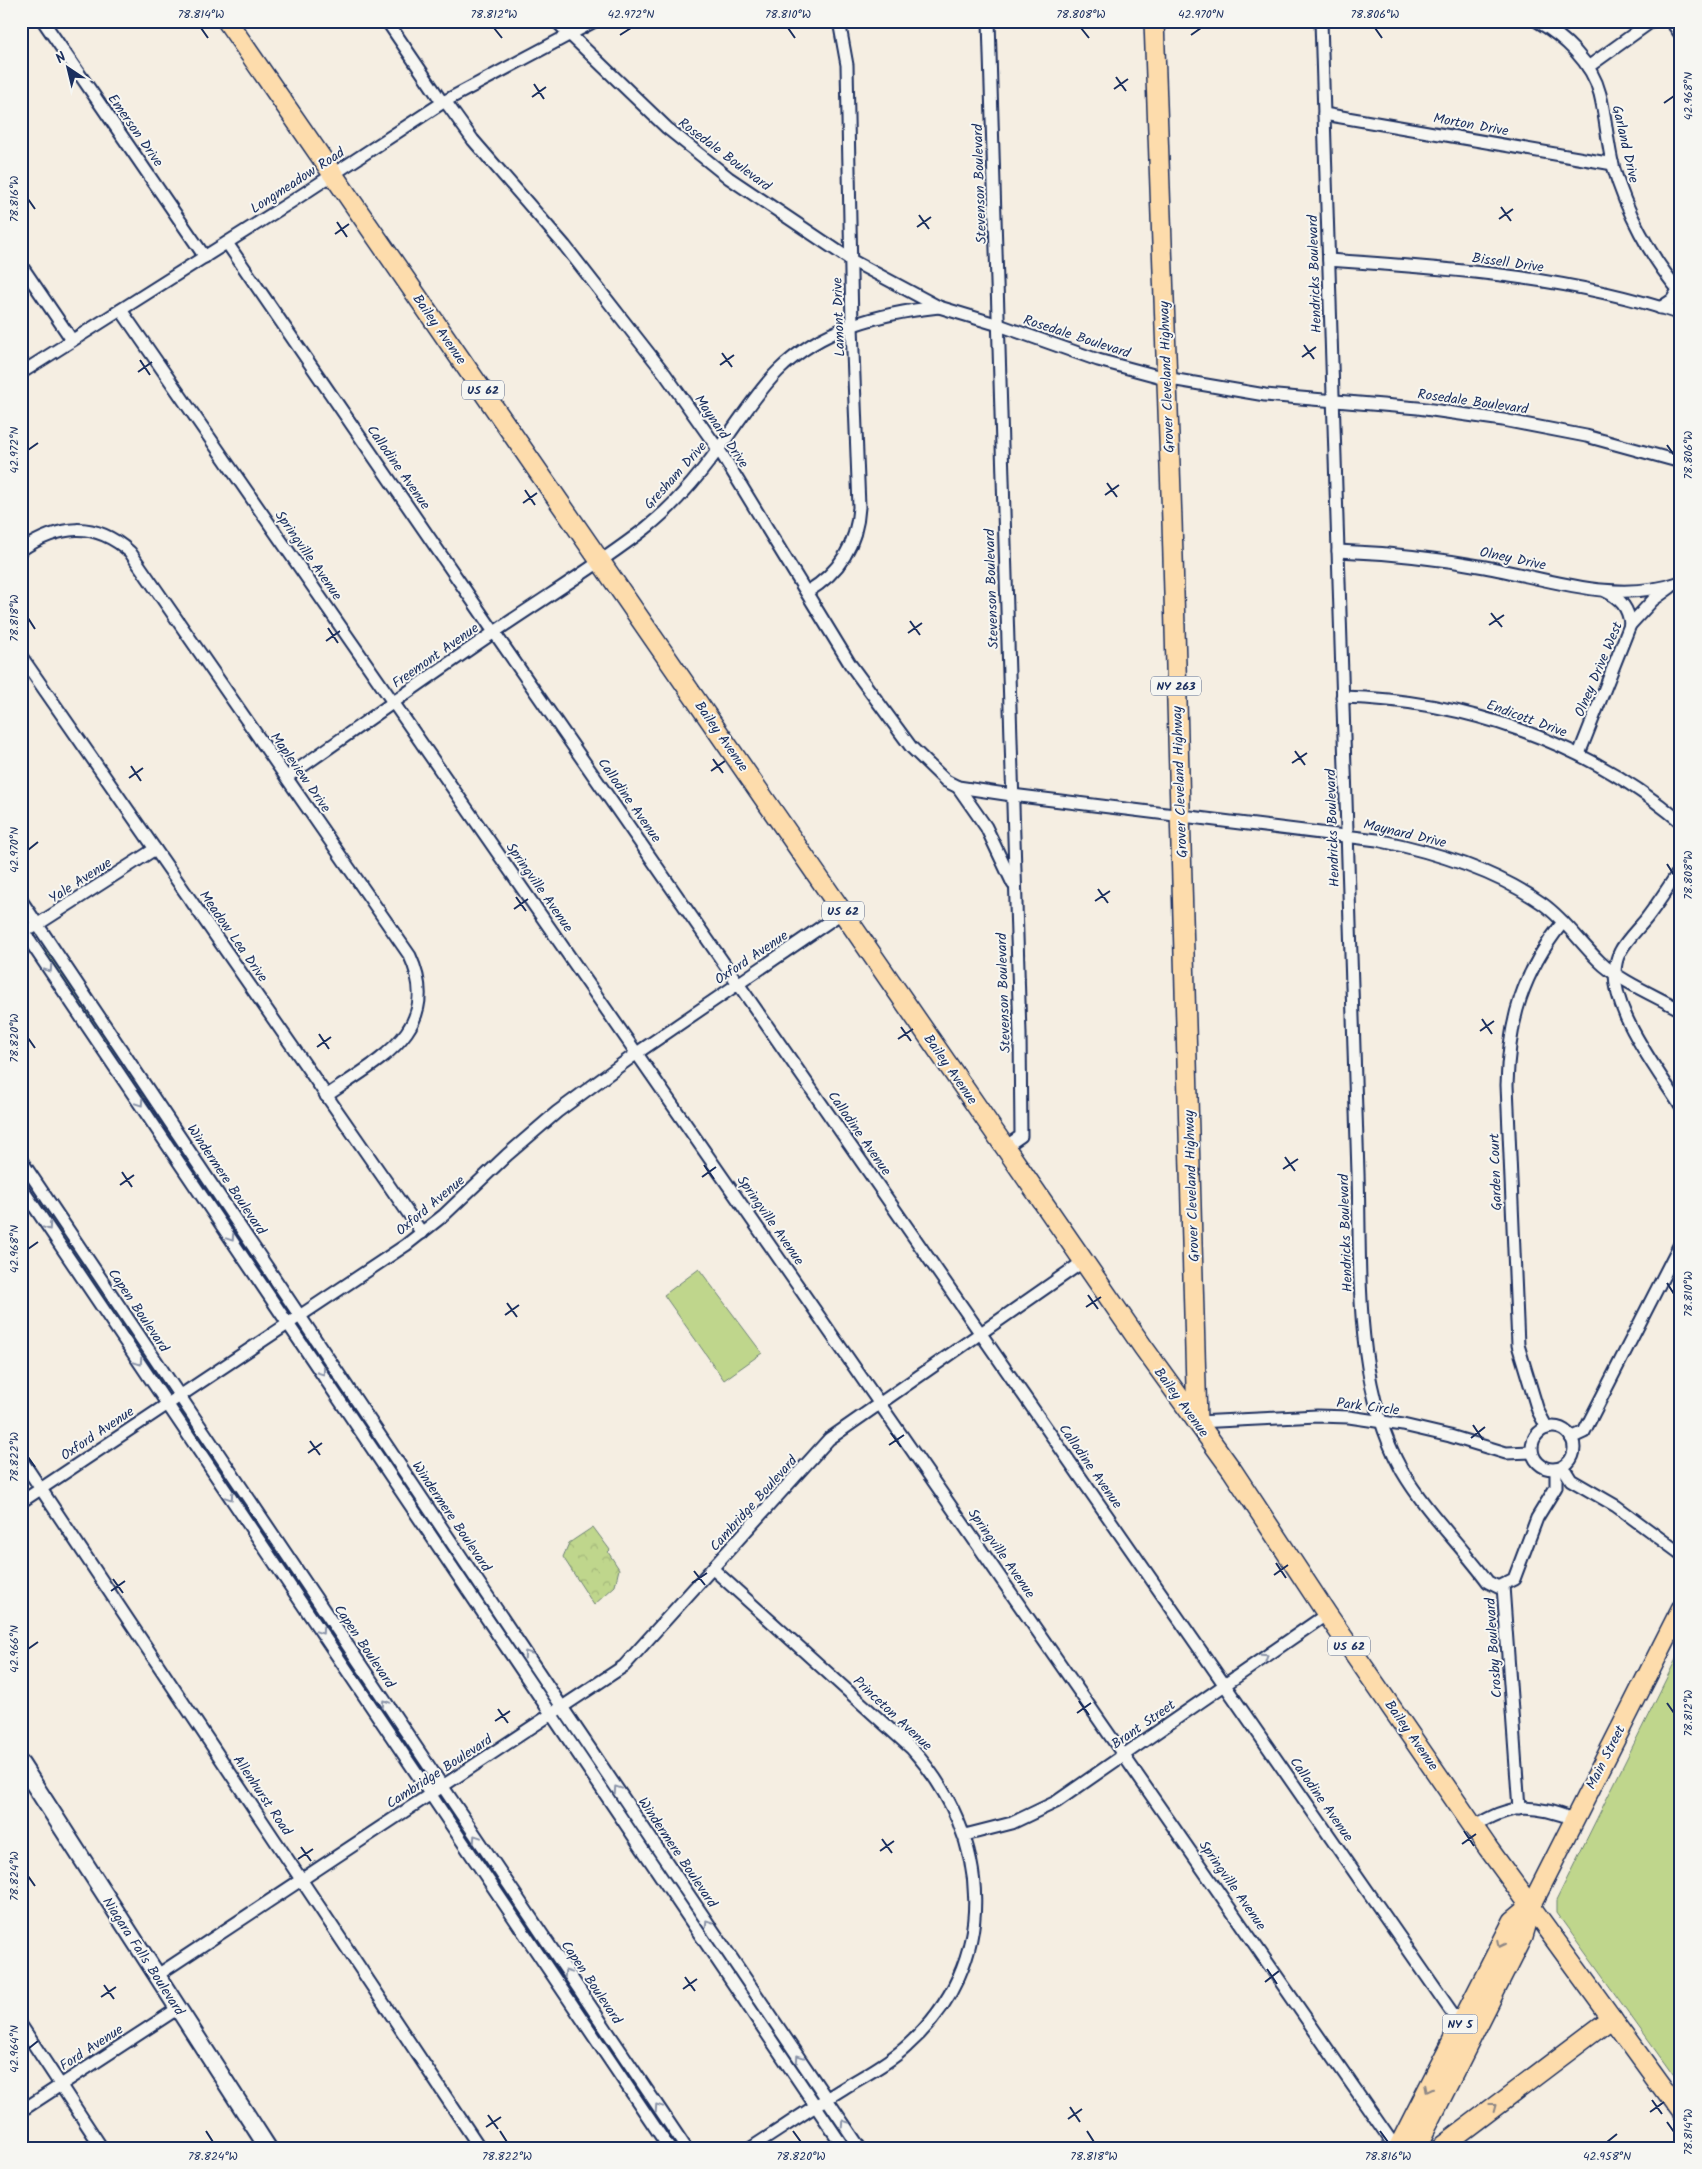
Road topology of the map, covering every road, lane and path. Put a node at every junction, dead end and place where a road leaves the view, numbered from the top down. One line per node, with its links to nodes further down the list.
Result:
1 (43, 21): 21 (street, Emerson Drive)
2 (227, 21): 19 (main road, Bailey Avenue / US 62)
3 (386, 21): 16 (street, Maynard Drive)
4 (556, 21): 14 (street, Rosedale Boulevard)
5 (595, 21): 14 (street, Longmeadow Road)
6 (839, 21): 22 (street, Lamont Drive)
7 (989, 21): 30 (street, Stevenson Boulevard)
8 (1154, 21): 34 (main road, Grover Cleveland Highway / NY 263)
9 (1321, 21): 17 (street, Hendricks Boulevard)
10 (1537, 21): 15 (street, Garland Drive)
11 (1652, 21): 15 (street)
12 (1674, 21): 13 (main road)
13 (1681, 31)
14 (568, 34): 16 (street, Longmeadow Road); 22 (street, Rosedale Boulevard)
15 (1588, 67): 18 (street, Garland Drive)
16 (443, 101): 19 (street, Longmeadow Road); 36 (street, Maynard Drive)
17 (1324, 114): 18 (street, Morton Drive); 23 (street, Hendricks Boulevard)
18 (1613, 164): 25 (street, Garland Drive)
19 (332, 175): 20 (street, Longmeadow Road); 40 (main road, Bailey Avenue / US 62)
20 (227, 243): 21 (street, Longmeadow Road); 45 (street, Callodine Avenue)
21 (205, 257): 28 (street, Longmeadow Road)
22 (851, 260): 26 (street, Rosedale Boulevard); 31 (street, Lamont Drive)
23 (1329, 260): 27 (street, Bissell Drive); 35 (street, Hendricks Boulevard)
24 (21, 265): 32 (street)
25 (1679, 291): 27 (street)
26 (939, 307): 30 (street, Rosedale Boulevard); 31 (street, Gresham Drive)
27 (1660, 308): 29 (street, Bissell Drive)
28 (121, 310): 32 (street, Longmeadow Road); 48 (street, Springville Avenue)
29 (1681, 314)
30 (999, 325): 34 (street, Rosedale Boulevard); 52 (street, Stevenson Boulevard)
31 (852, 326): 36 (street, Gresham Drive); 43 (street, Lamont Drive)
32 (72, 340): 33 (street, Longmeadow Road)
33 (21, 373)
34 (1166, 378): 35 (street, Rosedale Boulevard); 53 (main road, Grover Cleveland Highway / NY 263)
35 (1333, 402): 37 (street, Rosedale Boulevard); 39 (street, Hendricks Boulevard)
36 (718, 451): 40 (street, Gresham Drive); 43 (street, Maynard Drive)
37 (1681, 462)
38 (21, 550): 50 (street, Mapleview Drive)
39 (1338, 552): 42 (street, Olney Drive); 47 (street, Hendricks Boulevard)
40 (601, 561): 45 (street, Freemont Avenue); 60 (main road, Bailey Avenue / US 62)
41 (1679, 583): 42 (street, Olney Drive); 44 (street, Olney Drive West)
42 (1604, 590): 44 (street)
43 (807, 592): 51 (street, Maynard Drive)
44 (1630, 625): 49 (street, Olney Drive West)
45 (494, 632): 48 (street, Freemont Avenue); 65 (street, Callodine Avenue)
46 (21, 656): 56 (street, Meadow Lea Drive)
47 (1342, 697): 49 (street, Endicott Drive); 55 (street, Hendricks Boulevard)
48 (393, 702): 50 (street, Freemont Avenue); 67 (street, Springville Avenue)
49 (1578, 754): 54 (street, Endicott Drive)
50 (287, 776): 68 (street, Mapleview Drive)
51 (958, 787): 52 (street, Maynard Drive); 58 (street, Maynard Drive)
52 (1012, 795): 53 (street, Maynard Drive); 58 (street, Stevenson Boulevard)
53 (1179, 815): 55 (street, Maynard Drive); 79 (main road, Grover Cleveland Highway / NY 263)
54 (1681, 822)
55 (1348, 836): 61 (street, Maynard Drive); 84 (street, Hendricks Boulevard)
56 (155, 849): 62 (street, Yale Avenue); 68 (street, Meadow Lea Drive)
57 (1681, 868): 64 (street)
58 (1014, 888): 70 (street, Stevenson Boulevard)
59 (21, 900): 62 (street, Windermere Boulevard)
60 (843, 912): 65 (street, Oxford Avenue); 70 (main road, Bailey Avenue / US 62)
61 (1563, 922): 64 (street, Maynard Drive); 86 (street, Garden Court)
62 (38, 925): 63 (street, Yale Avenue); 76 (street, Windermere Boulevard)
63 (22, 932): 77 (street, Windermere Boulevard, one-way to 77)
64 (1616, 974): 66 (street, Maynard Drive); 69 (street)
65 (738, 984): 67 (street, Oxford Avenue); 78 (street, Callodine Avenue)
66 (1681, 1010)
67 (637, 1053): 73 (street, Oxford Avenue); 82 (street, Springville Avenue)
68 (326, 1096): 73 (street, Meadow Lea Drive)
69 (1681, 1107)
70 (1005, 1147): 75 (main road, Bailey Avenue / US 62)
71 (21, 1160): 81 (street, Capen Boulevard)
72 (21, 1187): 83 (street, Capen Boulevard, one-way to 83)
73 (422, 1233): 76 (street, Oxford Avenue)
74 (1681, 1242): 87 (street)
75 (1084, 1261): 78 (street, Cambridge Boulevard); 80 (main road, Bailey Avenue / US 62)
76 (300, 1316): 77 (street, Oxford Avenue); 99 (street, Windermere Boulevard, one-way to 76)
77 (289, 1324): 81 (street, Oxford Avenue); 100 (street, Windermere Boulevard, one-way to 100)
78 (981, 1334): 82 (street, Cambridge Boulevard); 98 (street, Callodine Avenue)
79 (1196, 1351): 80 (main road); 85 (main road, Grover Cleveland Highway / NY 263)
80 (1161, 1373): 85 (main road, Bailey Avenue / US 62)
81 (179, 1397): 83 (street, Oxford Avenue); 103 (street, Capen Boulevard, one-way to 81)
82 (881, 1404): 94 (street, Cambridge Boulevard); 101 (street, Springville Avenue)
83 (168, 1405): 91 (street, Oxford Avenue); 104 (street, Capen Boulevard, one-way to 104)
84 (1380, 1421): 85 (street, Park Circle); 88 (street, Park Circle); 95 (street, Hendricks Boulevard)
85 (1197, 1422): 97 (main road, Bailey Avenue / US 62)
86 (1548, 1428): 87 (street); 88 (street)
87 (1571, 1438): 90 (street, Crosby Boulevard)
88 (1532, 1452): 90 (street)
89 (21, 1458): 91 (street, Allenhurst Road)
90 (1559, 1468): 93 (street); 95 (street, Crosby Boulevard)
91 (41, 1488): 92 (street, Oxford Avenue); 109 (street, Allenhurst Road)
92 (21, 1502)
93 (1681, 1554)
94 (713, 1569): 99 (street, Cambridge Boulevard); 108 (street, Princeton Avenue)
95 (1503, 1586): 105 (street, Crosby Boulevard)
96 (1681, 1609): 106 (main road, Main Street / NY 5)
97 (1327, 1614): 98 (street, Brant Street, one-way to 97); 107 (main road, Bailey Avenue / US 62)
98 (1224, 1684): 101 (street, Brant Street); 115 (street, Callodine Avenue)
99 (562, 1708): 100 (street, Cambridge Boulevard); 117 (street, Windermere Boulevard, one-way to 99)
100 (552, 1715): 103 (street, Cambridge Boulevard); 118 (street, Windermere Boulevard)
101 (1124, 1756): 108 (street, Brant Street); 129 (street, Springville Avenue)
102 (21, 1764): 111 (main road, Niagara Falls Boulevard)
103 (442, 1787): 104 (street, Cambridge Boulevard); 125 (street, Capen Boulevard, one-way to 103)
104 (431, 1794): 109 (street, Cambridge Boulevard); 124 (street, Capen Boulevard)
105 (1519, 1809): 106 (street); 107 (street)
106 (1573, 1819): 110 (main road, Main Street / NY 5)
107 (1474, 1827): 110 (main road, Bailey Avenue / US 62)
108 (965, 1835): 117 (street, Princeton Avenue)
109 (301, 1880): 111 (street, Cambridge Boulevard); 123 (street, Allenhurst Road)
110 (1531, 1906): 113 (main road, Bailey Avenue / US 62); 115 (main road, Main Street / NY 5)
111 (156, 1976): 112 (main road, Niagara Falls Boulevard)
112 (177, 2009): 116 (street, Ford Avenue); 122 (main road, Niagara Falls Boulevard)
113 (1612, 2018): 120 (main road, Bailey Avenue / US 62); 131 (main road, one-way to 113)
114 (21, 2025): 116 (street)
115 (1465, 2032): 129 (main road, Main Street / NY 5, one-way to 129); 130 (main road, Main Street / NY 5)
116 (61, 2085): 119 (street, Ford Avenue); 121 (street)
117 (827, 2098): 118 (street, Princeton Avenue); 128 (street, Windermere Boulevard, one-way to 117)
118 (815, 2106): 126 (street, Princeton Avenue); 127 (street, Windermere Boulevard)
119 (21, 2111)
120 (1681, 2113)
121 (102, 2148)
122 (268, 2148)
123 (480, 2148)
124 (669, 2148)
125 (686, 2148)
126 (752, 2148)
127 (844, 2148)
128 (860, 2148)
129 (1397, 2148)
130 (1416, 2148)
131 (1440, 2148)

